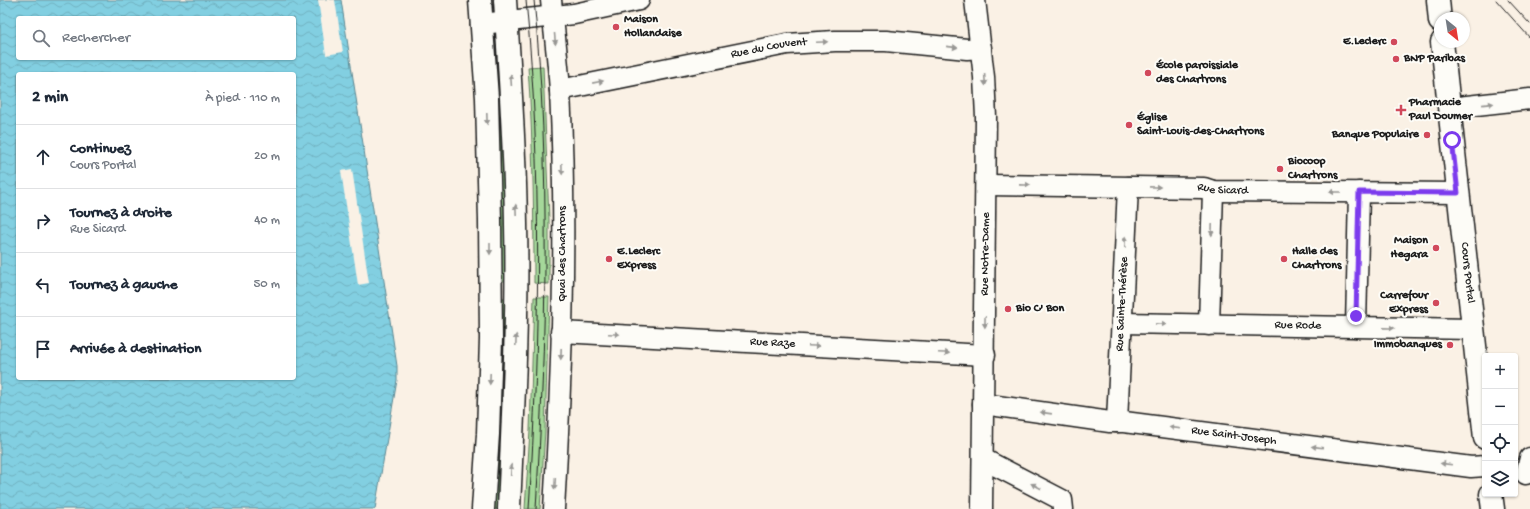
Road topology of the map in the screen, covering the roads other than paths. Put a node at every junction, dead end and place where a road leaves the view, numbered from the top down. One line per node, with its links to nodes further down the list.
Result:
1 (480, 0): 9 (main road)
2 (504, 0): 8 (main road)
3 (639, 0): 6 (street)
4 (975, 0): 10 (street, Rue Notre-Dame)
5 (1438, 0): 7 (main road)
6 (552, 8): 8 (street); 12 (street, Quai des Chartrons, one-way to 12)
7 (1439, 12)
8 (506, 22): 9 (street); 33 (main road, one-way to 8)
9 (481, 24): 32 (main road, one-way to 32)
10 (981, 48): 12 (street, Rue du Couvent, one-way to 10); 15 (street, Rue Notre-Dame, one-way to 15)
11 (1443, 48): 14 (main road, Cours Portal)
12 (560, 90): 24 (street, Quai des Chartrons, one-way to 24)
13 (1530, 99): 14 (street, one-way to 13)
14 (1449, 108): 19 (main road, Cours Portal)
15 (986, 184): 16 (street, Rue Sicard, one-way to 16); 25 (street, Rue Notre-Dame, one-way to 25)
16 (1128, 187): 17 (street, Rue Sicard, one-way to 17); 20 (street, Rue Sainte-Thérèse, one-way to 16)
17 (1213, 191): 18 (street, Rue Sicard, one-way to 17); 21 (street, one-way to 21)
18 (1359, 192): 19 (street, Rue Sicard); 22 (street)
19 (1458, 193): 23 (main road, Cours Portal)
20 (1122, 323): 21 (street, Rue Rode, one-way to 21); 27 (street, Rue Sainte-Thérèse)
21 (1209, 325): 22 (street, Rue Rode)
22 (1356, 327): 23 (street, Rue Rode, one-way to 23)
23 (1473, 329): 28 (main road, Cours Portal)
24 (562, 332): 25 (street, Rue Raze, one-way to 25); 34 (street, Quai des Chartrons, one-way to 34)
25 (984, 355): 26 (street, Rue Notre-Dame)
26 (983, 404): 27 (street, Rue Saint-Joseph, one-way to 26); 29 (street, Rue Notre-Dame)
27 (1117, 422): 30 (street, Rue Saint-Joseph, one-way to 27)
28 (1484, 425)
29 (983, 460): 35 (street, Rue Notre-Dame); 36 (street, one-way to 29)
30 (1482, 466)
31 (1491, 497): 37 (main road)
32 (483, 509)
33 (508, 509)
34 (554, 509)
35 (982, 509)
36 (1063, 509)
37 (1493, 509)

